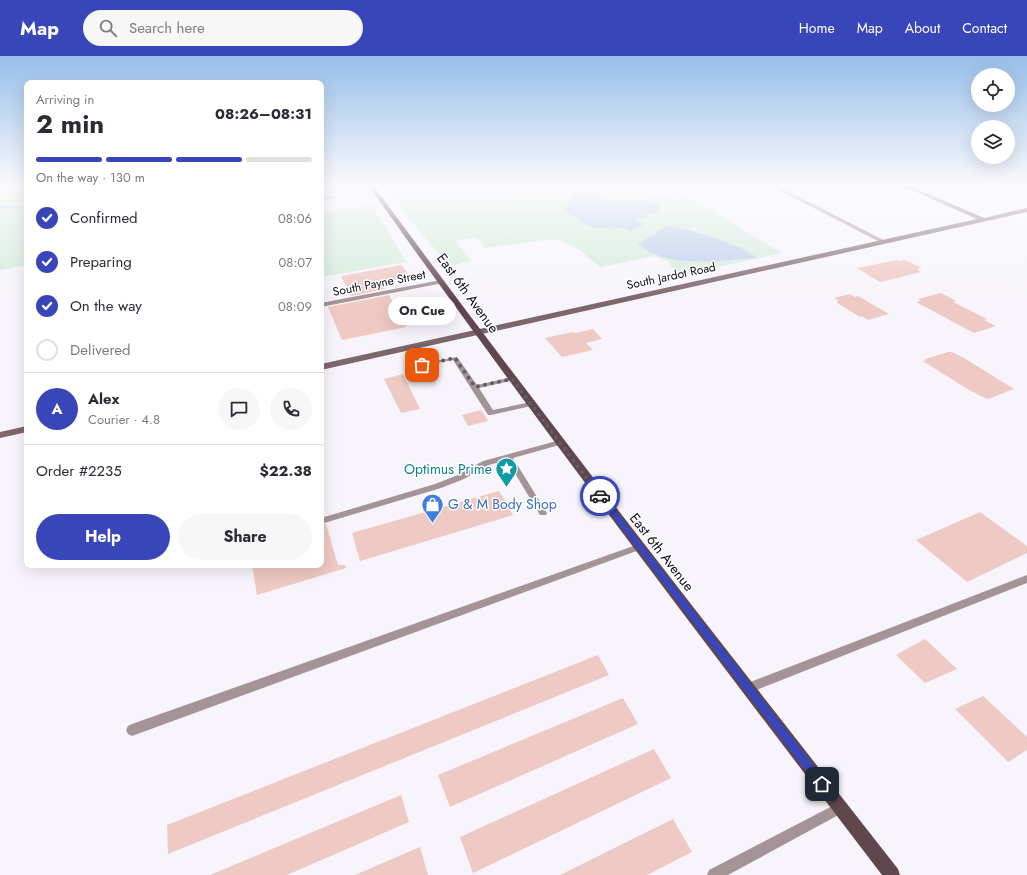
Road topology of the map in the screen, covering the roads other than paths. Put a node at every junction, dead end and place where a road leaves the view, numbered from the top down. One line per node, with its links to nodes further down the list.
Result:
1 (398, 223): 5 (main road, East 6th Avenue)
2 (847, 223): 4 (street)
3 (969, 223): 4 (main road, South Jardot Road)
4 (884, 242): 7 (main road, South Jardot Road)
5 (441, 282): 6 (lane, South Payne Street); 7 (main road, East 6th Avenue)
6 (324, 304)
7 (477, 332): 8 (main road, South Jardot Road); 10 (main road, East 6th Avenue)
8 (410, 347): 9 (main road, South Jardot Road); 11 (lane)
9 (324, 365)
10 (512, 379): 11 (lane); 12 (main road, East 6th Avenue)
11 (475, 387): 12 (lane)
12 (531, 404): 15 (main road, East 6th Avenue)
13 (24, 430): 14 (main road)
14 (0, 435)
15 (560, 442): 16 (lane); 19 (main road, East 6th Avenue)
16 (510, 457): 17 (lane); 18 (lane)
17 (543, 513)
18 (324, 520)
19 (639, 547): 21 (main road, East 6th Avenue); 22 (lane)
20 (1027, 579): 21 (lane)
21 (749, 688): 23 (main road, East 6th Avenue)
22 (132, 730)
23 (840, 808): 24 (lane); 25 (main road, East 6th Avenue)
24 (714, 875)
25 (892, 875)

